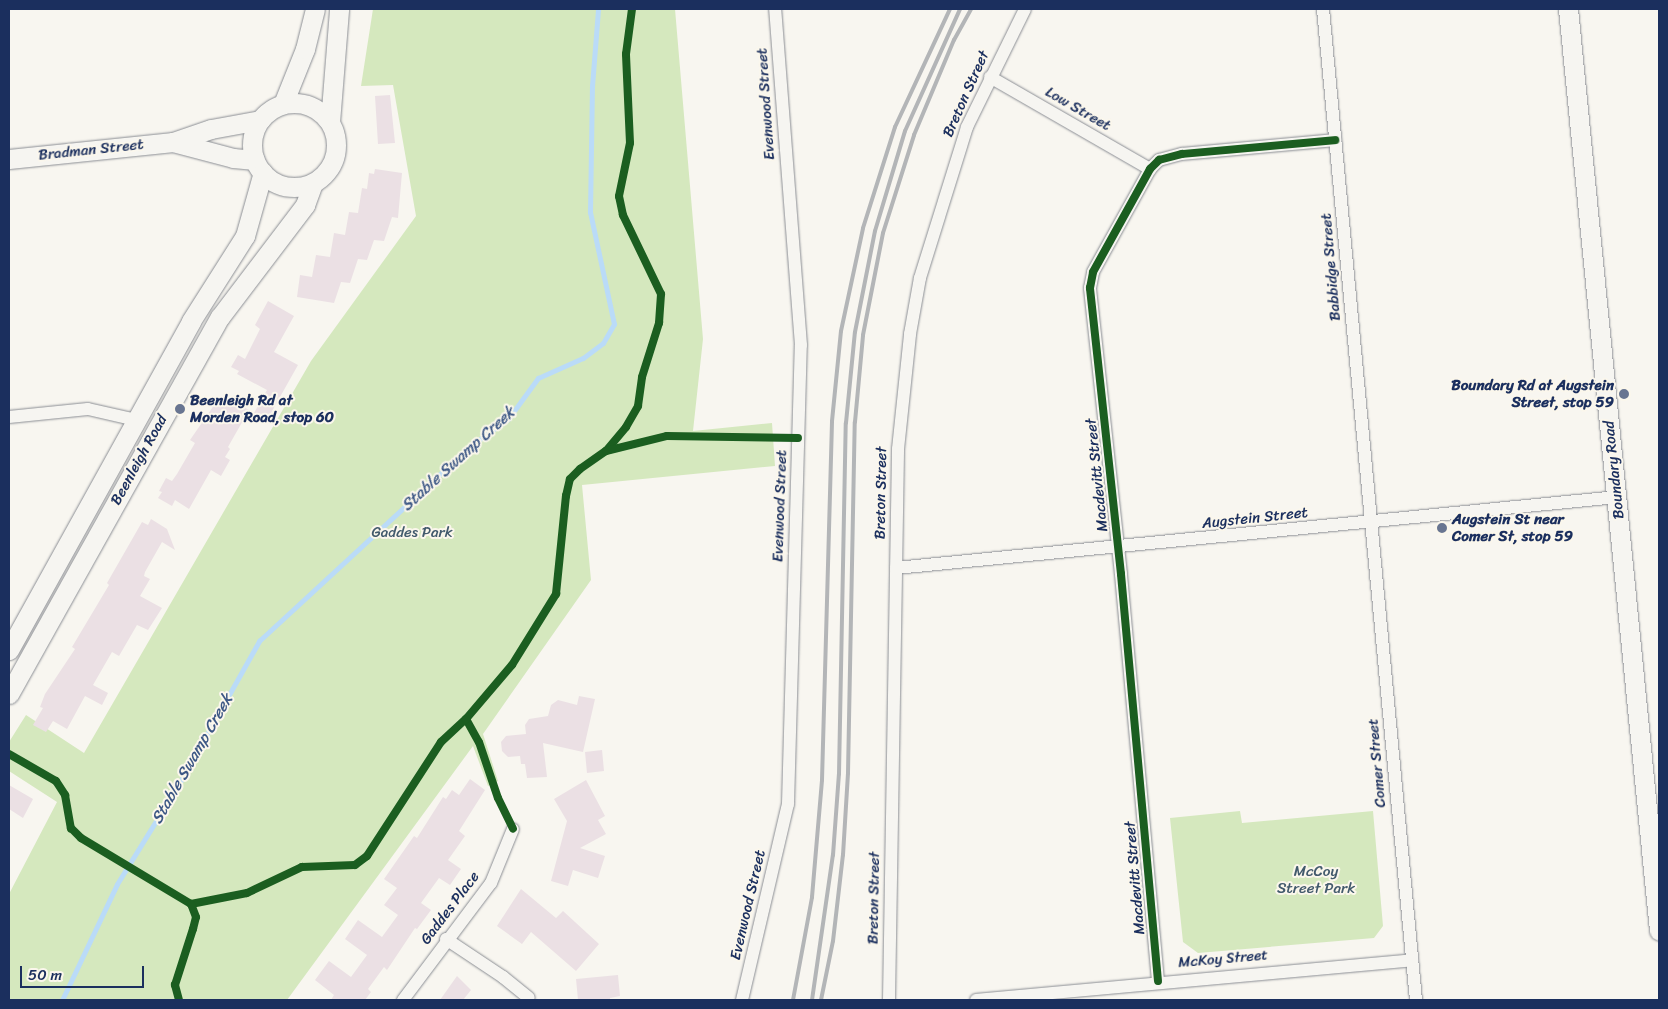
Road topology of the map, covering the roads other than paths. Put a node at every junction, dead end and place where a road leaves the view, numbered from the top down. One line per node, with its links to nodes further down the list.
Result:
1 (315, 9): 8 (main road)
2 (339, 9): 10 (main road)
3 (775, 9): 32 (street, Evenwood Street)
4 (1025, 9): 7 (street, Breton Street)
5 (1323, 9): 11 (street, Babbidge Street)
6 (1568, 9): 19 (main road, Boundary Road)
7 (990, 76): 15 (street, Low Street); 22 (street, Breton Street)
8 (283, 104): 9 (main road); 10 (main road)
9 (260, 120): 12 (main road, Bradman Street); 14 (main road)
10 (330, 122): 16 (main road)
11 (1335, 140): 15 (street); 20 (street, Babbidge Street)
12 (174, 142): 13 (main road, Bradman Street); 14 (main road, Bradman Street)
13 (9, 158)
14 (259, 166): 16 (main road); 18 (main road, Beenleigh Road)
15 (1150, 169): 21 (street, Macdevitt Street)
16 (313, 183): 24 (main road, Beenleigh Road)
17 (9, 417): 18 (street)
18 (136, 420): 23 (main road, Beenleigh Road)
19 (1617, 498): 20 (street, Augstein Street); 26 (main road, Boundary Road)
20 (1372, 523): 21 (street, Augstein Street); 28 (street, Comer Street)
21 (1118, 547): 22 (street, Augstein Street); 29 (street, Macdevitt Street)
22 (896, 568): 33 (street, Breton Street)
23 (9, 650)
24 (9, 694)
25 (514, 829): 27 (street, Gaddes Place)
26 (1659, 930)
27 (446, 939): 30 (street); 31 (street, Gaddes Place)
28 (1412, 960): 29 (street, McKoy Street); 35 (street, Comer Street)
29 (1158, 981): 34 (street, McKoy Street)
30 (529, 998)
31 (404, 1000)
32 (742, 1000)
33 (889, 1000)
34 (976, 1000)
35 (1416, 1000)

